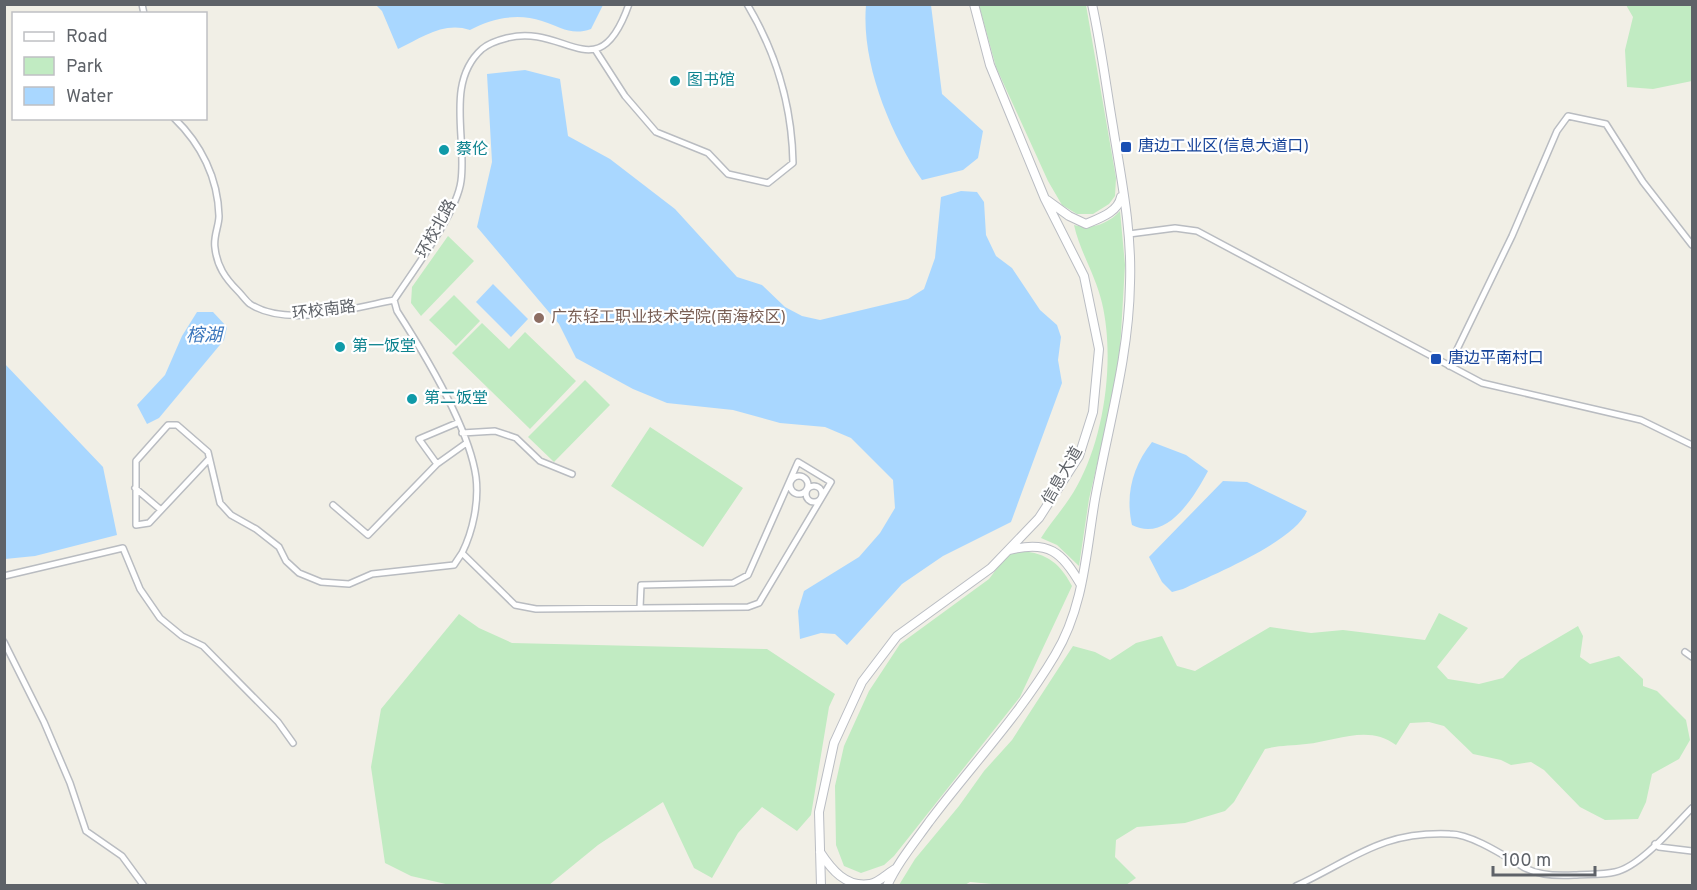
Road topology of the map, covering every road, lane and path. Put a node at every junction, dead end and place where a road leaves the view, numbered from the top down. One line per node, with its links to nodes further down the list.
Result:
1 (629, 4): 5 (street)
2 (747, 4): 5 (street)
3 (974, 4): 8 (main road, 信息大道)
4 (1092, 4): 7 (main road, 信息大道)
5 (596, 51): 11 (street, 环校北路)
6 (176, 120): 11 (street, 环校南路)
7 (1123, 189): 8 (main road); 9 (main road, 信息大道)
8 (1046, 199): 26 (main road, 信息大道)
9 (1129, 234): 12 (street); 29 (main road, 信息大道)
10 (1692, 245): 12 (street)
11 (394, 300): 13 (street)
12 (1449, 366): 16 (street)
13 (457, 423): 14 (street); 18 (street)
14 (462, 433): 15 (street); 19 (street)
15 (465, 444): 18 (street); 27 (street)
16 (1692, 446)
17 (209, 459): 21 (street); 25 (street); 27 (street)
18 (437, 464): 24 (street)
19 (572, 474)
20 (791, 480): 22 (street); 22 (street); 23 (street); 30 (street)
21 (135, 488): 25 (street); 25 (street)
22 (807, 490): 23 (street); 23 (street)
23 (821, 498): 30 (street)
24 (333, 505)
25 (161, 510)
26 (1008, 550): 29 (main road); 37 (main road, 信息大道)
27 (462, 553): 30 (street)
28 (4, 576): 34 (street)
29 (1081, 585): 39 (main road, 信息大道)
30 (640, 608)
31 (4, 642): 40 (street)
32 (1685, 652): 33 (street)
33 (1692, 657)
34 (293, 743)
35 (1692, 808): 36 (street)
36 (1655, 844): 38 (street); 43 (street)
37 (819, 851): 39 (main road); 41 (main road, 信息大道)
38 (1692, 851)
39 (895, 869): 42 (main road, 信息大道)
40 (144, 885)
41 (821, 885)
42 (887, 885)
43 (1296, 885)

